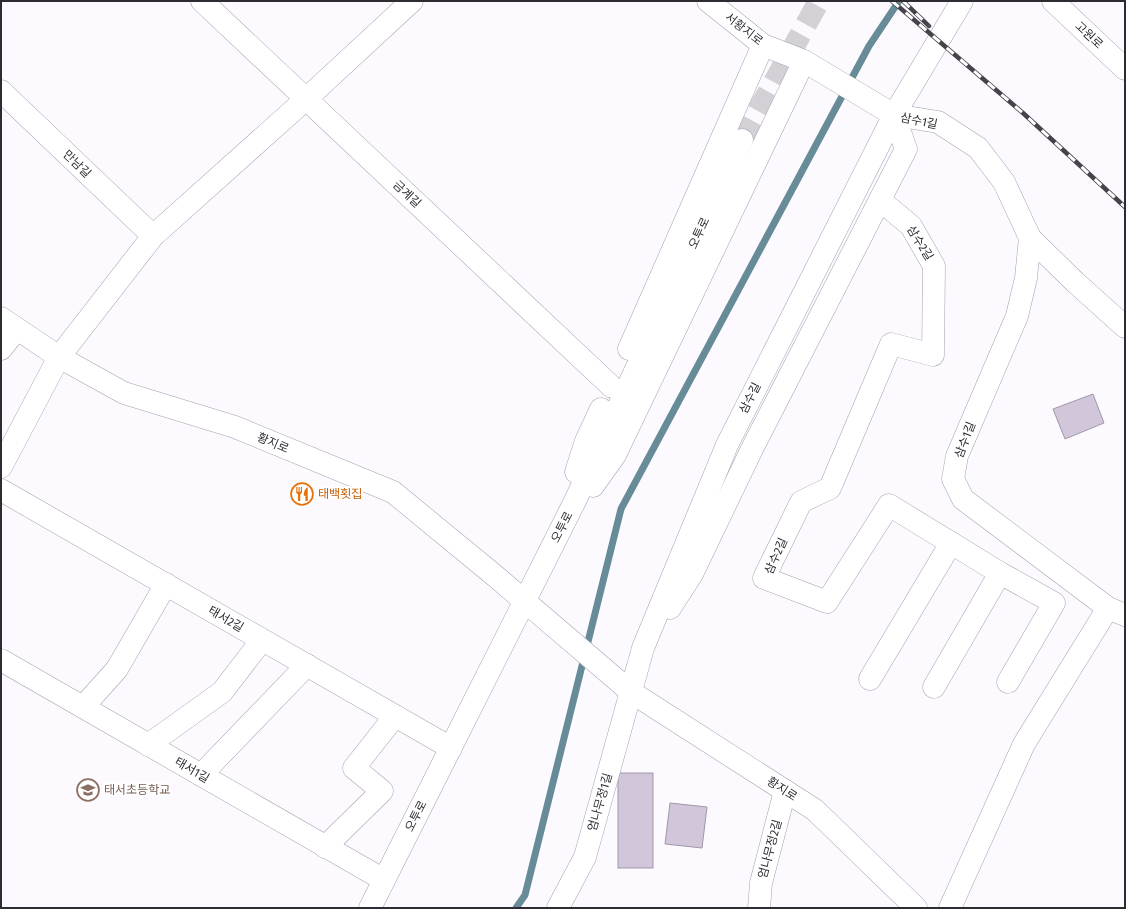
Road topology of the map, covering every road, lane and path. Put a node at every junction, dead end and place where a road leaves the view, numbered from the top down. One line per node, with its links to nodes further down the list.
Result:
1 (202, 1): 10 (street, 금계길)
2 (412, 1): 10 (street)
3 (708, 1): 6 (street, 서황지로)
4 (962, 1): 11 (street, 삼수길)
5 (1053, 1): 8 (street, 고원로)
6 (763, 45): 7 (street, 서황지로); 20 (street)
7 (804, 61): 11 (street, 서황지로); 24 (street)
8 (1124, 64)
9 (1, 91): 14 (street, 만남길)
10 (306, 99): 14 (street); 20 (street, 금계길)
11 (894, 115): 13 (street); 15 (street, 삼수1길); 30 (street, 삼수길)
12 (742, 140): 24 (street, 오투로)
13 (880, 200): 23 (street, 삼수2길); 30 (street)
14 (153, 236): 19 (street)
15 (1030, 238): 17 (street, 삼수1길); 28 (street, 삼수1길)
16 (9, 324): 18 (street); 19 (street, 황지로)
17 (1125, 326)
18 (1, 349)
19 (60, 357): 21 (street); 27 (street, 황지로)
20 (612, 387): 24 (street)
21 (1, 467)
22 (1, 490): 26 (street, 태서2길)
23 (951, 543): 25 (street, 삼수2길); 33 (street)
24 (554, 544): 27 (street, 오투로)
25 (1000, 573): 34 (street, 삼수2길); 35 (street)
26 (166, 584): 29 (street, 태서2길); 37 (street)
27 (525, 602): 36 (street, 황지로); 40 (street, 오투로)
28 (1117, 612): 49 (street)
29 (262, 640): 32 (street, 태서2길); 39 (street)
30 (643, 648): 36 (street, 삼수길)
31 (1, 660): 37 (street, 태서1길)
32 (307, 666): 38 (street, 태서2길); 41 (street)
33 (870, 679)
34 (1008, 682)
35 (934, 687)
36 (631, 692): 42 (street, 황지로); 46 (street, 엄나무정1길)
37 (83, 707): 39 (street, 태서1길)
38 (395, 716): 40 (street, 태서2길); 43 (street)
39 (148, 745): 41 (street, 태서1길)
40 (451, 748): 44 (street, 오투로)
41 (201, 776): 43 (street, 태서1길)
42 (785, 791): 47 (street, 엄나무정2길); 48 (street, 황지로)
43 (325, 846): 44 (street, 태서1길)
44 (384, 880): 45 (street, 오투로)
45 (370, 908)
46 (558, 908)
47 (759, 908)
48 (916, 908)
49 (950, 908)

